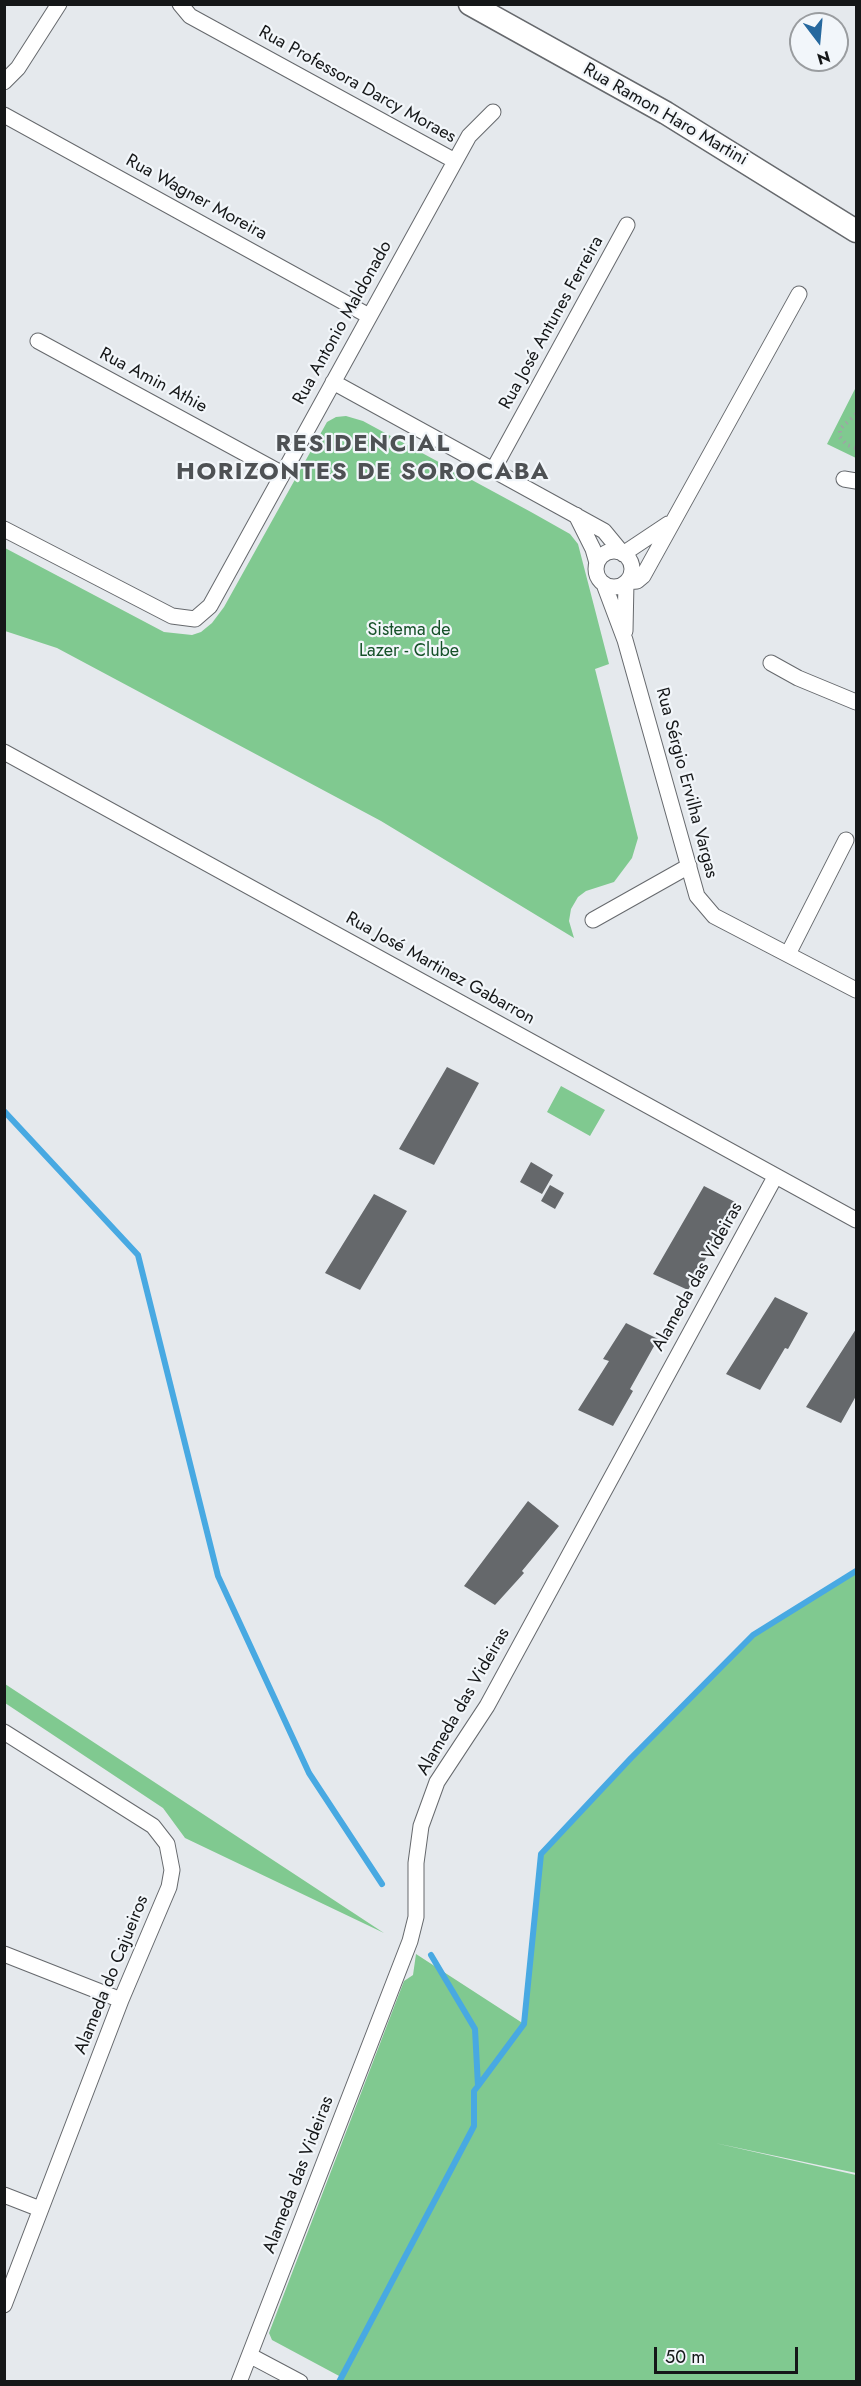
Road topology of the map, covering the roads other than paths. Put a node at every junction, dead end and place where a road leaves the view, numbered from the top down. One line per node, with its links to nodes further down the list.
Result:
1 (59, 4): 4 (street)
2 (180, 4): 7 (street, Rua Professora Darcy Moraes)
3 (470, 4): 9 (main road, Rua Ramon Haro Martini)
4 (4, 82)
5 (493, 112): 7 (street, Rua Antonio Maldonado)
6 (4, 115): 11 (street, Rua Wagner Moreira)
7 (455, 161): 11 (street, Rua Antonio Maldonado)
8 (627, 225): 14 (street, Rua José Antunes Ferreira)
9 (856, 231)
10 (799, 294): 17 (street)
11 (369, 316): 13 (street, Rua Antonio Maldonado)
12 (38, 341): 15 (street, Rua Amin Athie)
13 (333, 382): 14 (street, Rua Sérgio Ervilha Vargas); 15 (street, Rua Antonio Maldonado)
14 (493, 471): 16 (street, Rua Sérgio Ervilha Vargas)
15 (281, 473): 18 (street, Rua Antonio Maldonado)
16 (576, 515): 19 (street, Rua Sérgio Ervilha Vargas); 20 (street, Rua Sérgio Ervilha Vargas)
17 (671, 523): 19 (street); 21 (street)
18 (4, 529)
19 (623, 554): 20 (street); 21 (street, Rua Sérgio Ervilha Vargas)
20 (597, 563): 22 (street, Rua Sérgio Ervilha Vargas)
21 (626, 582): 22 (street); 23 (street, Rua Sérgio Ervilha Vargas)
22 (604, 584): 23 (street, Rua Sérgio Ervilha Vargas)
23 (625, 639): 28 (street, Rua Sérgio Ervilha Vargas)
24 (771, 663): 25 (street)
25 (856, 702)
26 (4, 752): 32 (street, Rua José Martinez Gabarron)
27 (846, 840): 30 (street)
28 (688, 866): 29 (street); 30 (street, Rua Sérgio Ervilha Vargas)
29 (593, 920)
30 (788, 954): 31 (street, Rua Sérgio Ervilha Vargas)
31 (856, 990)
32 (775, 1177): 33 (street, Rua José Martinez Gabarron); 40 (street, Alameda das Videiras)
33 (856, 1220)
34 (4, 1732): 36 (street, Alameda do Cajueiros)
35 (4, 1954): 36 (street)
36 (122, 2000): 38 (street, Alameda do Cajueiros)
37 (4, 2196): 38 (street)
38 (40, 2209): 39 (street, Alameda do Cajueiros)
39 (4, 2305)
40 (251, 2356): 41 (street, Alameda das Videiras); 42 (street)
41 (240, 2382)
42 (300, 2382)

